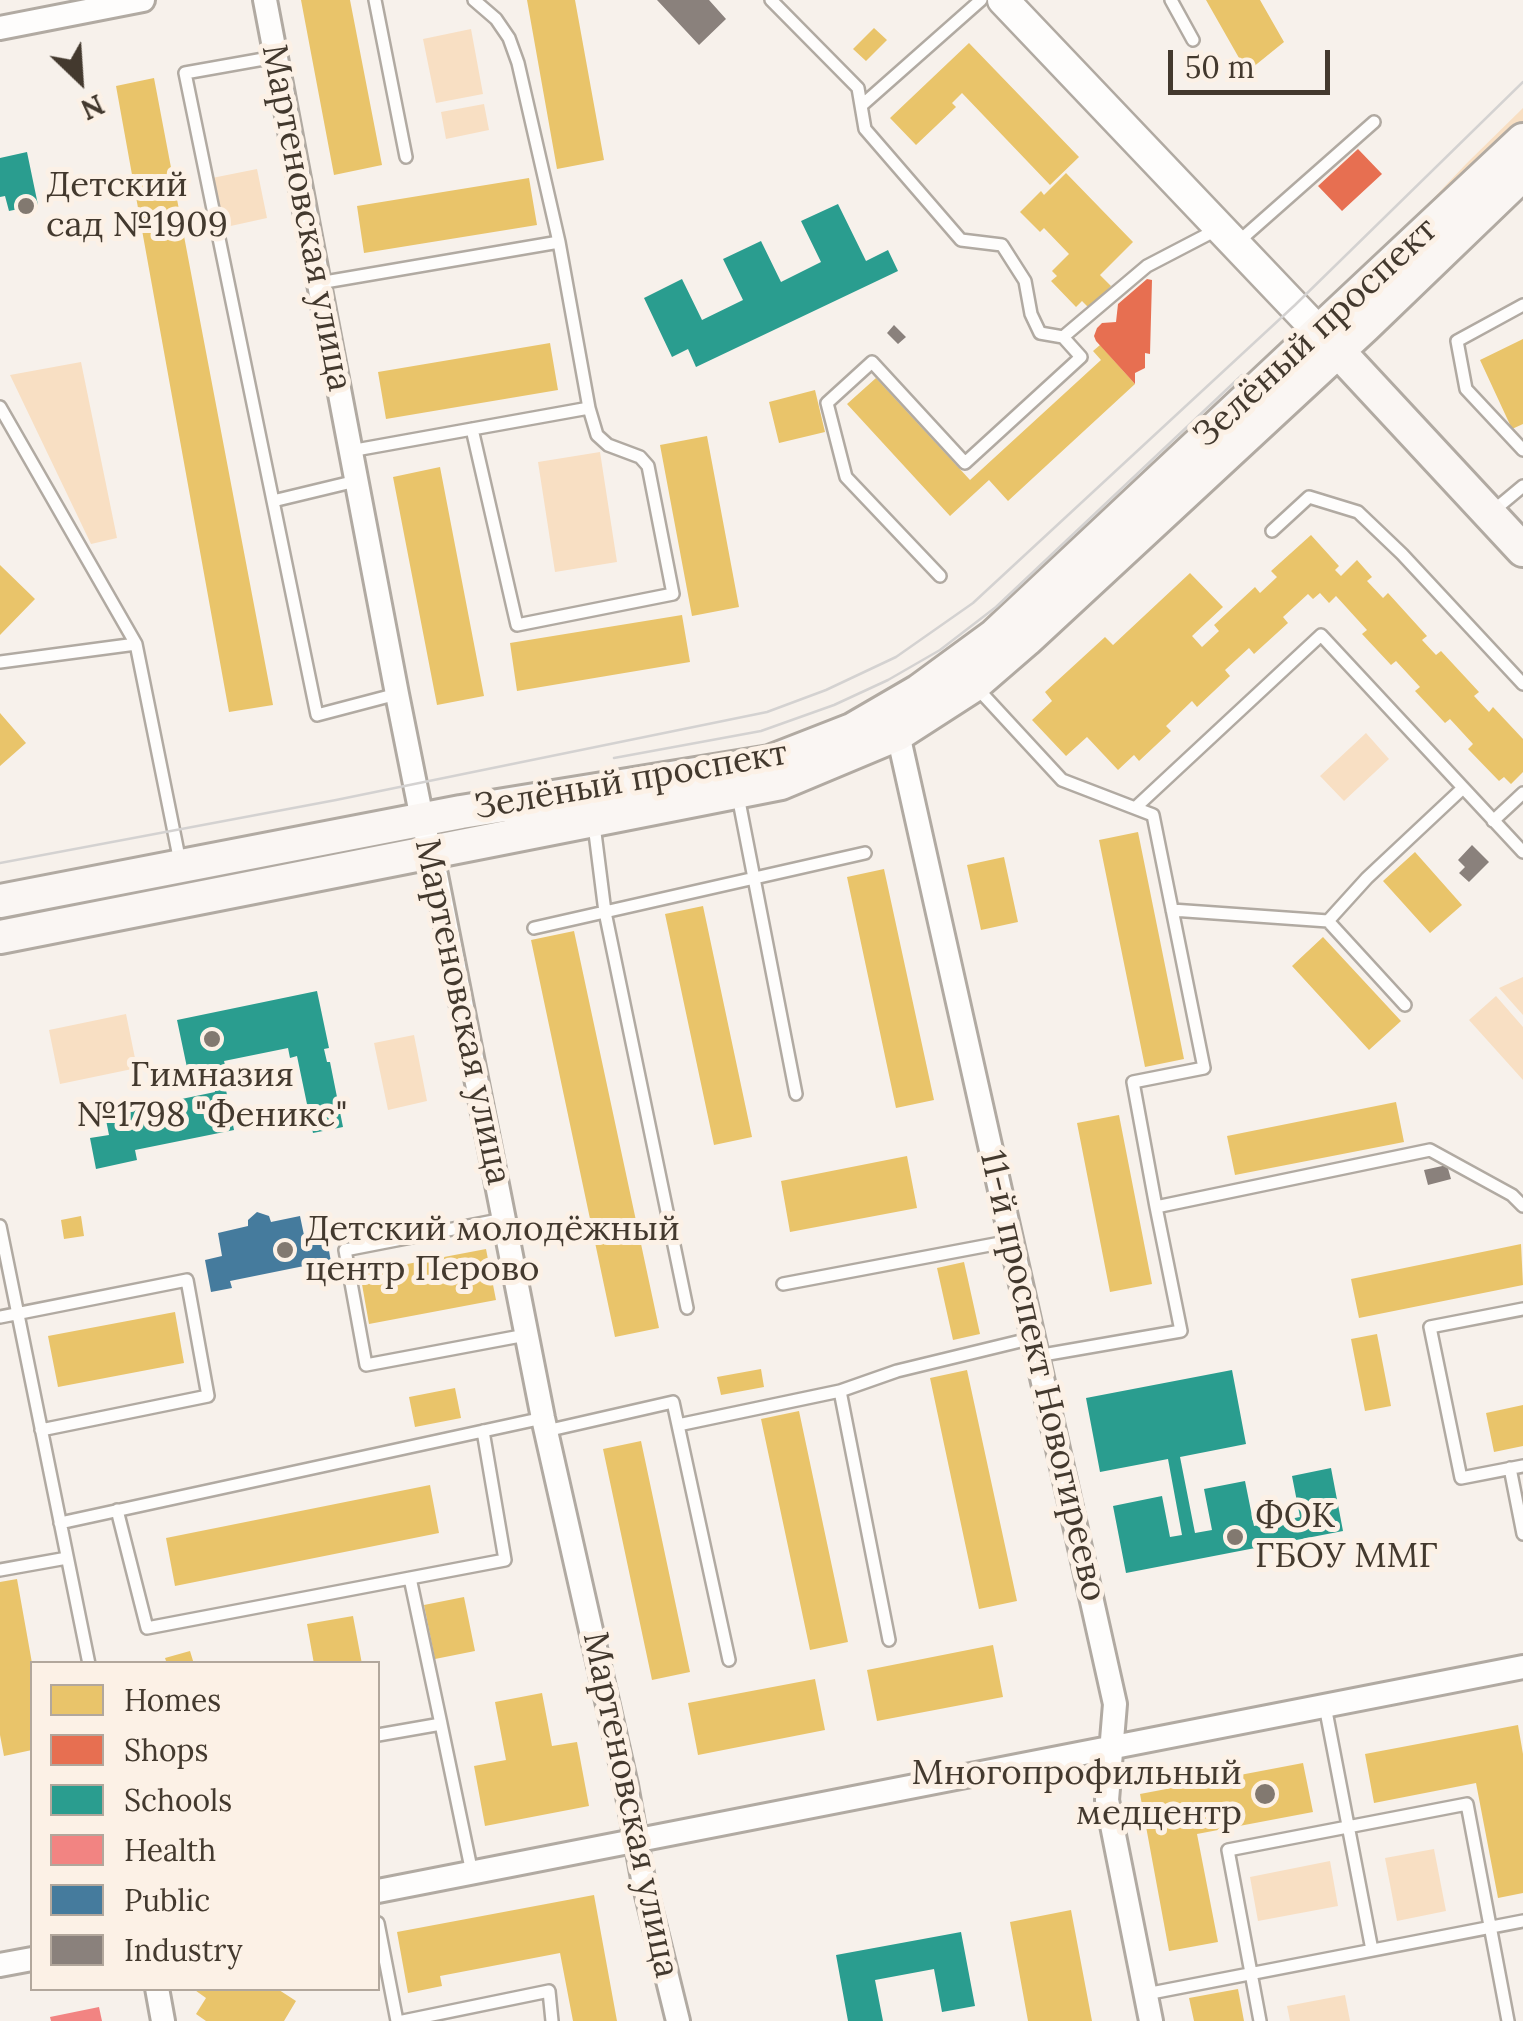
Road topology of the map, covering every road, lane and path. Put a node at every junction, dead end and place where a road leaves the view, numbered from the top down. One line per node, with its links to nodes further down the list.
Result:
1 (143, 0): 9 (street)
2 (264, 0): 11 (street, Мартеновская улица)
3 (375, 0): 15 (lane)
4 (474, 0): 18 (lane)
5 (771, 0): 12 (lane)
6 (981, 0): 12 (lane)
7 (1003, 0): 17 (street)
8 (1171, 0): 10 (lane)
9 (0, 28)
10 (1193, 40)
11 (275, 57): 19 (street, Мартеновская улица); 30 (lane)
12 (861, 106): 21 (lane)
13 (1374, 122): 17 (lane)
14 (1523, 140): 22 (main road, Зелёный проспект)
15 (406, 157)
16 (1523, 174): 22 (main road, Зелёный проспект)
17 (1229, 236): 21 (lane); 22 (street)
18 (559, 242): 19 (lane); 24 (lane)
19 (318, 283): 26 (street, Мартеновская улица)
20 (1523, 305): 27 (lane)
21 (1063, 337): 34 (lane)
22 (1328, 341): 31 (main road); 38 (main road, Зелёный проспект); 45 (main road, Зелёный проспект)
23 (0, 407): 35 (lane)
24 (589, 408): 25 (lane); 25 (lane)
25 (472, 429): 26 (lane)
26 (350, 450): 28 (street, Мартеновская улица)
27 (1523, 450)
28 (356, 481): 30 (lane); 39 (street, Мартеновская улица)
29 (1523, 486): 31 (lane)
30 (273, 500): 39 (lane)
31 (1490, 514): 33 (main road)
32 (1272, 531): 37 (lane)
33 (1523, 550)
34 (940, 576)
35 (136, 644): 36 (lane); 51 (lane)
36 (0, 662)
37 (1523, 684)
38 (974, 685): 40 (main road, Зелёный проспект); 44 (lane)
39 (397, 694): 45 (street, Мартеновская улица)
40 (898, 734): 42 (main road, Зелёный проспект); 65 (street, 11-й проспект Новогиреево)
41 (1464, 788): 44 (lane); 46 (lane); 56 (lane)
42 (737, 792): 47 (main road, Зелёный проспект); 52 (lane)
43 (1523, 793): 46 (lane)
44 (1135, 808): 54 (lane)
45 (422, 819): 49 (street, Мартеновская улица); 51 (main road, Зелёный проспект)
46 (1494, 820): 48 (lane)
47 (594, 821): 49 (main road, Зелёный проспект); 55 (lane)
48 (1523, 852)
49 (431, 853): 58 (main road, Зелёный проспект); 63 (street, Мартеновская улица)
50 (865, 853): 52 (lane)
51 (180, 866): 53 (main road, Зелёный проспект)
52 (754, 878): 55 (lane); 60 (lane)
53 (0, 901)
54 (1172, 910): 56 (lane); 62 (lane)
55 (605, 912): 57 (lane); 67 (lane)
56 (1328, 921): 59 (lane)
57 (534, 928)
58 (0, 937)
59 (1405, 1005)
60 (796, 1094)
61 (1523, 1206): 62 (lane)
62 (1156, 1207): 72 (lane)
63 (504, 1219): 71 (street, Мартеновская улица); 71 (lane)
64 (0, 1226): 69 (lane)
65 (1012, 1242): 66 (lane); 72 (street, 11-й проспект Новогиреево)
66 (783, 1284)
67 (687, 1308)
68 (1523, 1309): 78 (lane)
69 (18, 1314): 70 (lane); 76 (lane); 76 (lane)
70 (0, 1316)
71 (526, 1335): 74 (street, Мартеновская улица)
72 (1035, 1347): 73 (lane); 92 (street, 11-й проспект Новогиреево)
73 (840, 1391): 75 (lane); 85 (lane)
74 (544, 1425): 75 (lane); 77 (lane); 94 (street, Мартеновская улица)
75 (678, 1425): 86 (lane)
76 (41, 1430): 80 (lane)
77 (484, 1431): 79 (lane); 84 (lane)
78 (1516, 1467): 81 (lane)
79 (117, 1510): 80 (lane); 84 (lane)
80 (60, 1522): 82 (lane)
81 (1523, 1534)
82 (67, 1558): 83 (lane); 87 (lane)
83 (0, 1570)
84 (410, 1578): 90 (lane)
85 (889, 1640)
86 (728, 1660)
87 (88, 1661)
88 (1523, 1667): 89 (street)
89 (1326, 1706): 92 (street); 93 (lane)
90 (441, 1724): 91 (lane); 95 (lane)
91 (380, 1735)
92 (1112, 1748): 94 (street); 105 (street, 11-й проспект Новогиреево)
93 (1348, 1826): 98 (lane); 100 (lane); 103 (lane)
94 (636, 1840): 95 (street); 109 (street, Мартеновская улица)
95 (472, 1873): 96 (street)
96 (380, 1891)
97 (1523, 1921): 98 (lane)
98 (1490, 1928): 100 (lane); 112 (lane)
99 (380, 1932): 107 (lane)
100 (1372, 1950): 103 (lane)
101 (30, 1959): 102 (street)
102 (0, 1965)
103 (1251, 1974): 105 (lane); 111 (lane)
104 (158, 1991): 106 (street)
105 (1146, 1994): 110 (street, 11-й проспект Новогиреево)
106 (163, 2021)
107 (400, 2021): 108 (lane)
108 (552, 2021)
109 (678, 2021)
110 (1151, 2021)
111 (1260, 2021)
112 (1508, 2021)

